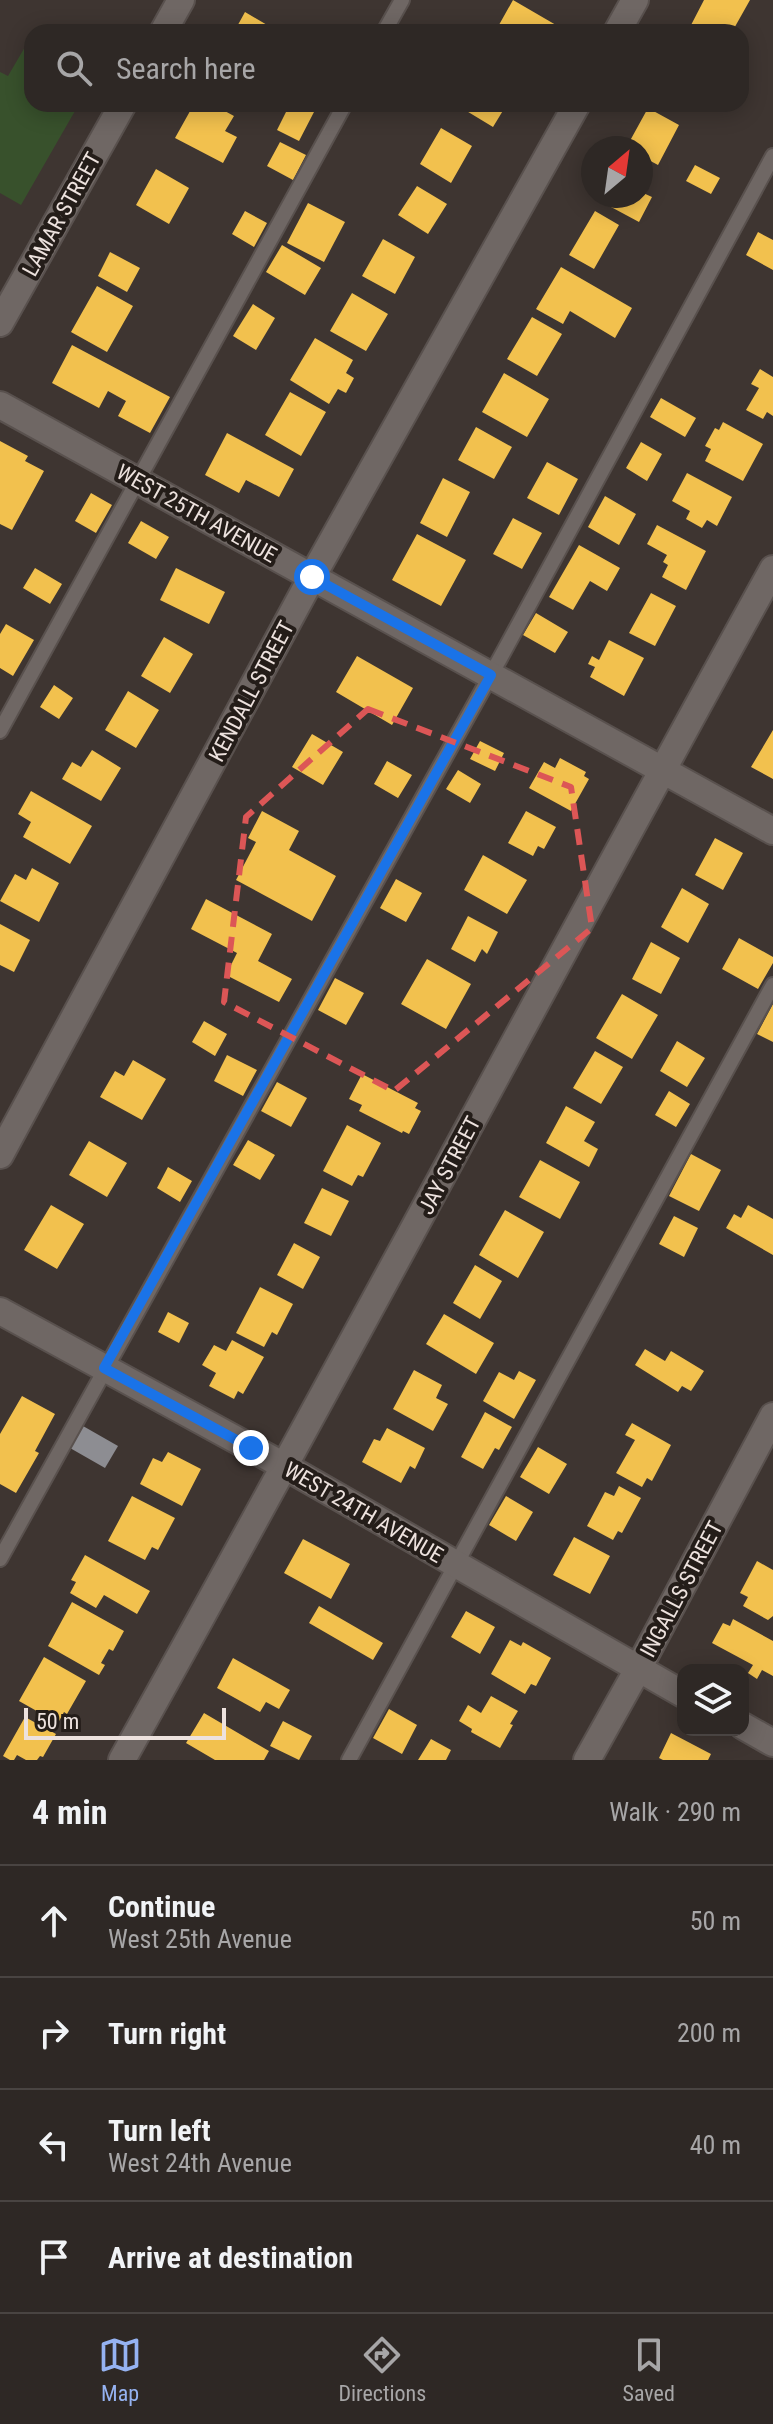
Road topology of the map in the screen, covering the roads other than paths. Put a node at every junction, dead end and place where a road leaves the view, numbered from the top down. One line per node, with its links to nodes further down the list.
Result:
1 (181, 0): 4 (street)
2 (402, 0): 5 (lane)
3 (635, 0): 6 (street)
4 (168, 24)
5 (388, 24)
6 (622, 24)
7 (119, 112): 11 (street, LAMAR STREET)
8 (341, 112): 13 (lane)
9 (573, 112): 15 (street, KENDALL STREET)
10 (773, 156): 16 (lane)
11 (0, 323)
12 (0, 405): 13 (street, WEST 25TH AVENUE)
13 (138, 480): 15 (street, WEST 25TH AVENUE); 17 (lane)
14 (773, 569): 18 (street, JAY STREET)
15 (312, 577): 16 (street, WEST 25TH AVENUE); 21 (street, KENDALL STREET)
16 (491, 675): 18 (street, WEST 25TH AVENUE); 23 (lane)
17 (0, 731)
18 (662, 770): 19 (street, WEST 25TH AVENUE); 25 (street, JAY STREET)
19 (773, 831)
20 (773, 985): 27 (lane)
21 (0, 1155)
22 (0, 1311): 23 (street, WEST 24TH AVENUE)
23 (104, 1368): 25 (street, WEST 24TH AVENUE); 26 (lane)
24 (773, 1416): 28 (street, INGALLS STREET)
25 (286, 1467): 27 (street, WEST 24TH AVENUE); 32 (street, JAY STREET)
26 (0, 1559)
27 (456, 1564): 28 (street, WEST 24TH AVENUE); 33 (lane)
28 (638, 1669): 29 (street, WEST 24TH AVENUE); 34 (street, INGALLS STREET)
29 (677, 1691)
30 (749, 1729): 31 (street)
31 (773, 1743)
32 (122, 1760)
33 (349, 1760)
34 (587, 1760)

